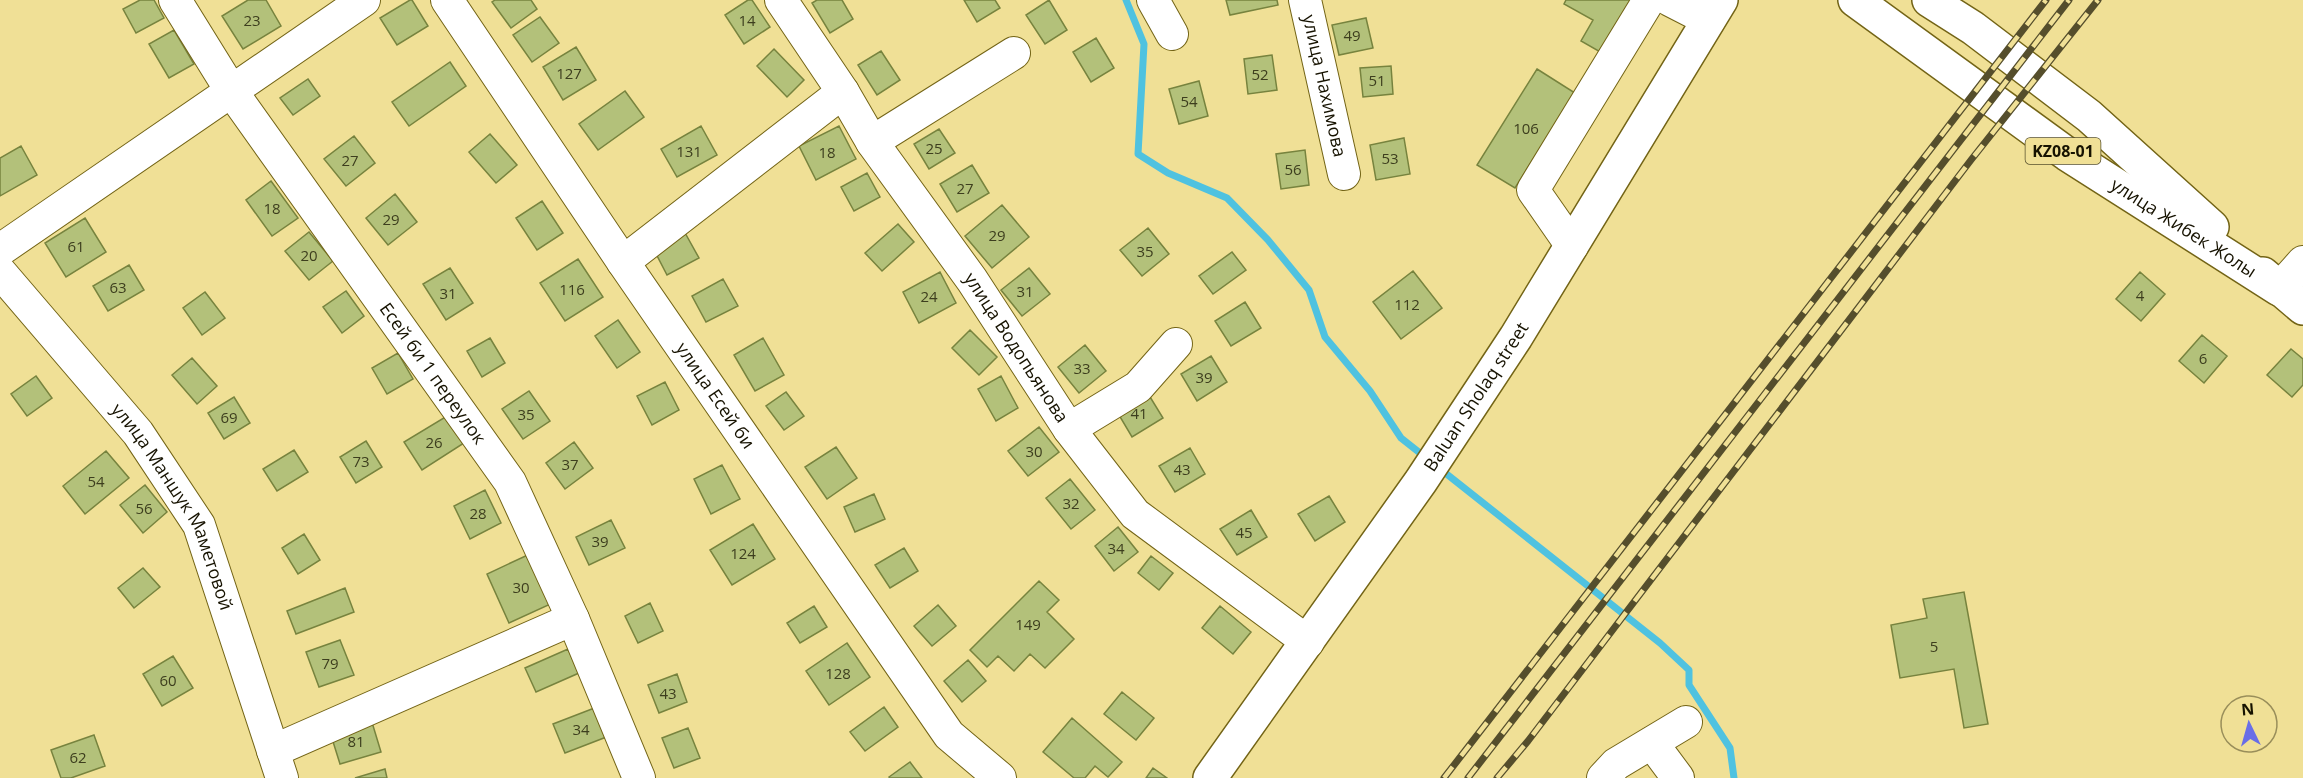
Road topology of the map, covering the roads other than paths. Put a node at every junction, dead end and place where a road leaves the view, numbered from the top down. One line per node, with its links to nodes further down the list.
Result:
1 (175, 0): 16 (street, Есей би 1 переулок)
2 (364, 0): 16 (street)
3 (447, 0): 22 (street, улица Есей би)
4 (781, 0): 17 (street, улица Водопьянова)
5 (1153, 0): 14 (street)
6 (1305, 0): 19 (street, улица Нахимова)
7 (1649, 0): 20 (street)
8 (1670, 0): 12 (street)
9 (1855, 0): 25 (main road, улица Жибек Жолы / KZ08-01)
10 (1929, 0): 13 (main road, улица Жибек Жолы / KZ08-01)
11 (1943, 0): 13 (main road, KZ08-01)
12 (1715, 10): 20 (main road, Baluan Sholaq street)
13 (1973, 28): 25 (main road, улица Жибек Жолы / KZ08-01)
14 (1172, 34)
15 (1014, 53): 18 (street)
16 (232, 92): 21 (street); 28 (street, Есей би 1 переулок)
17 (843, 92): 18 (street, улица Водопьянова); 22 (street)
18 (872, 142): 27 (street, улица Водопьянова)
19 (1344, 174)
20 (1572, 246): 29 (main road, Baluan Sholaq street)
21 (0, 250)
22 (623, 262): 34 (street, улица Есей би)
23 (2303, 262): 25 (street)
24 (0, 272): 32 (street, улица Маншук Маметовой)
25 (2291, 298)
26 (1176, 344): 27 (street)
27 (1069, 429): 29 (street, улица Водопьянова)
28 (573, 619): 32 (street); 33 (street, Есей би 1 переулок)
29 (1308, 642): 35 (main road, Baluan Sholaq street)
30 (1686, 722): 31 (street)
31 (1652, 743): 36 (street); 37 (street)
32 (277, 765)
33 (639, 778)
34 (1000, 778)
35 (1210, 778)
36 (1604, 778)
37 (1678, 778)

